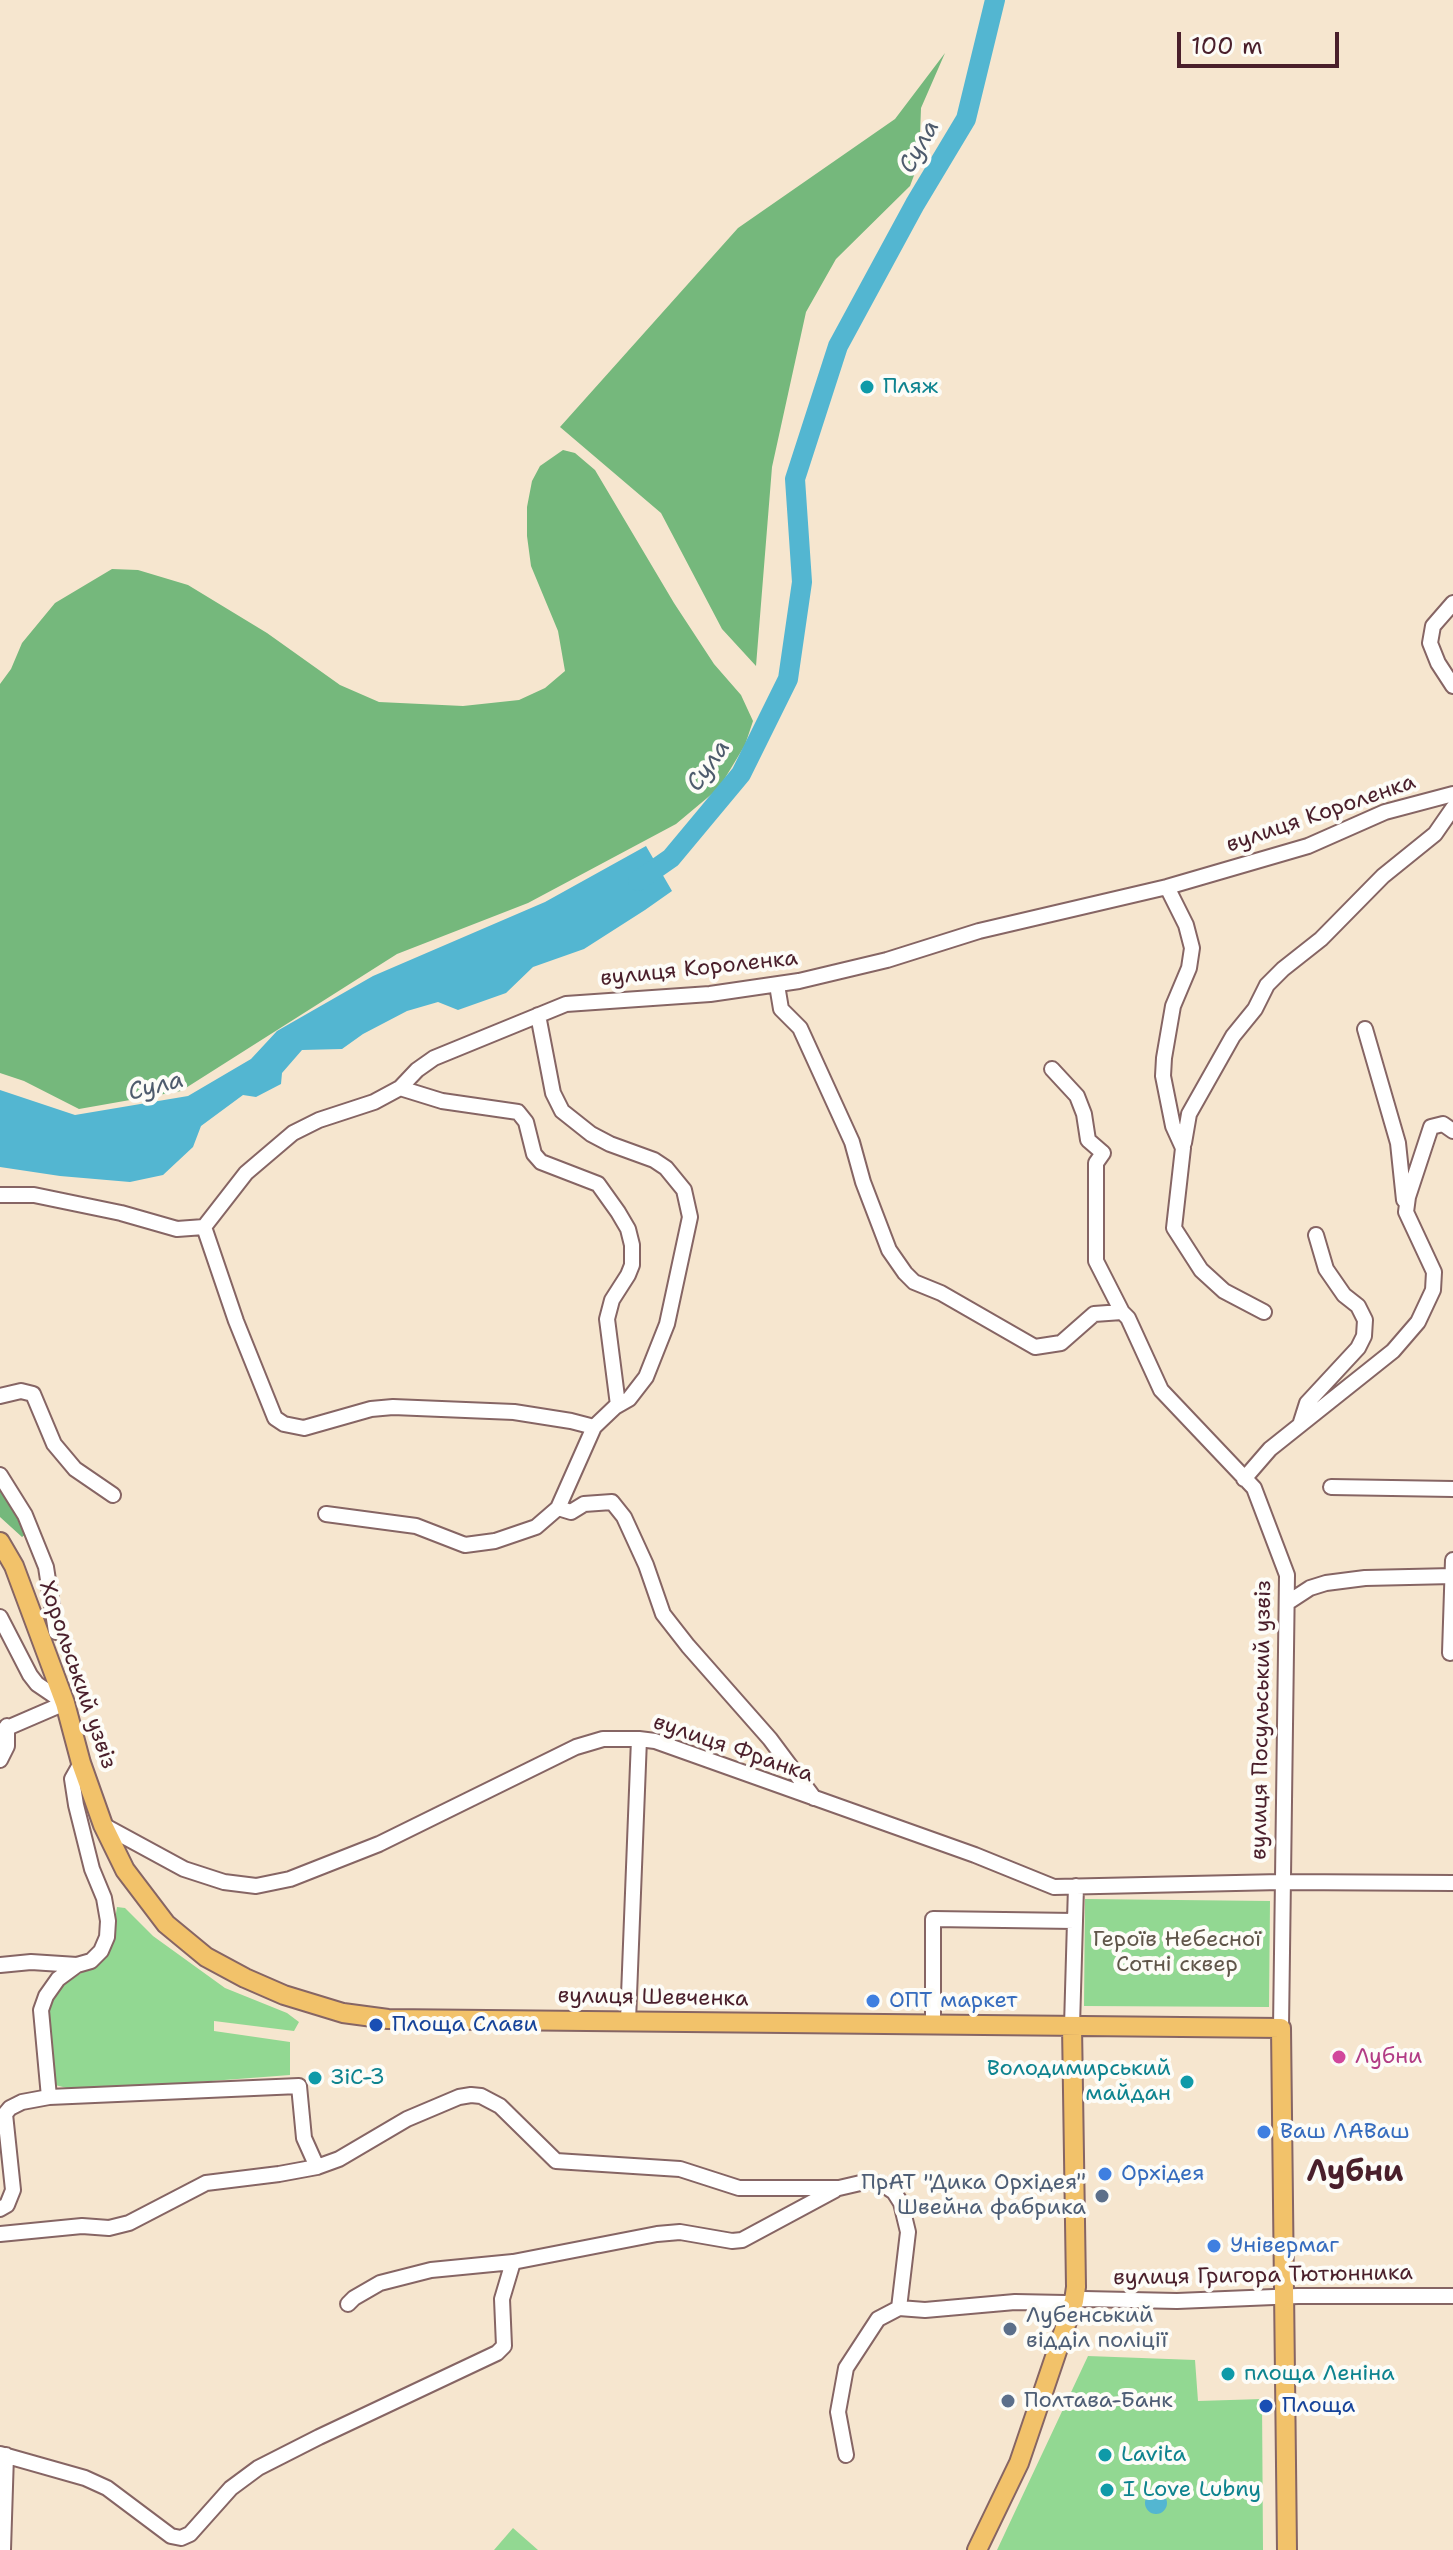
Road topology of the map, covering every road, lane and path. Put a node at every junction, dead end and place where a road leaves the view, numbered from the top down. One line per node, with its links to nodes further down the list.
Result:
1 (1453, 603): 2 (street)
2 (1453, 686)
3 (1453, 794): 5 (street, вулиця Короленка)
4 (1453, 808): 12 (street)
5 (1167, 887): 6 (street, вулиця Короленка); 12 (street)
6 (777, 985): 7 (street, вулиця Короленка); 17 (street)
7 (538, 1015): 10 (street, вулиця Короленка); 20 (street)
8 (1365, 1029): 14 (street)
9 (1052, 1069): 17 (street, вулиця Посульський узвіз)
10 (400, 1088): 15 (street, вулиця Короленка); 20 (street)
11 (1453, 1131): 14 (street)
12 (1183, 1148): 18 (street)
13 (0, 1195): 15 (street)
14 (1406, 1212): 21 (street)
15 (204, 1227): 22 (street)
16 (1316, 1235): 21 (street)
17 (1122, 1312): 24 (street, вулиця Посульський узвіз)
18 (1264, 1312)
19 (0, 1396): 27 (street)
20 (618, 1405): 22 (street)
21 (1300, 1425): 24 (street)
22 (594, 1427): 28 (street)
23 (0, 1475): 35 (street)
24 (1244, 1479): 33 (street, вулиця Посульський узвіз)
25 (1331, 1487): 26 (street)
26 (1453, 1489)
27 (113, 1495)
28 (558, 1508): 29 (street); 42 (street)
29 (326, 1514)
30 (0, 1542): 37 (main road, Хорольський узвіз)
31 (1453, 1560): 32 (street)
32 (1452, 1576): 33 (street); 36 (street)
33 (1287, 1603): 44 (street, вулиця Посульський узвіз)
34 (0, 1617): 37 (street)
35 (56, 1632)
36 (1450, 1653)
37 (65, 1703): 38 (street); 41 (main road, Хорольський узвіз)
38 (4, 1728): 40 (street)
39 (639, 1739): 42 (street, вулиця Франка); 43 (street, вулиця Франка); 50 (street)
40 (0, 1760)
41 (81, 1763): 43 (main road, Хорольський узвіз); 49 (street)
42 (816, 1800): 46 (street, вулиця Франка)
43 (103, 1825): 50 (main road, вулиця Шевченка)
44 (1281, 1882): 45 (street, вулиця Франка); 46 (street, вулиця Франка); 53 (street, вулиця Посульський узвіз)
45 (1453, 1883)
46 (1076, 1886): 47 (street)
47 (1075, 1921): 51 (street); 52 (street)
48 (0, 1965): 49 (street)
49 (77, 1965): 54 (street)
50 (628, 2021): 51 (main road, вулиця Шевченка)
51 (933, 2025): 52 (main road, вулиця Шевченка)
52 (1072, 2026): 53 (main road, вулиця Шевченка); 62 (main road)
53 (1281, 2028): 60 (main road)
54 (49, 2097): 55 (street); 57 (street)
55 (317, 2167): 56 (street); 58 (street)
56 (839, 2188): 59 (street); 64 (street)
57 (0, 2209)
58 (0, 2234)
59 (513, 2262): 63 (street); 65 (street)
60 (1284, 2296): 61 (street, вулиця Григора Тютюнника); 62 (street, вулиця Григора Тютюнника); 69 (main road)
61 (1453, 2296)
62 (1074, 2301): 64 (street, вулиця Григора Тютюнника); 68 (main road)
63 (348, 2304)
64 (899, 2308): 66 (street)
65 (3, 2454): 67 (street)
66 (846, 2455)
67 (2, 2547)
68 (977, 2550)
69 (1287, 2550)

